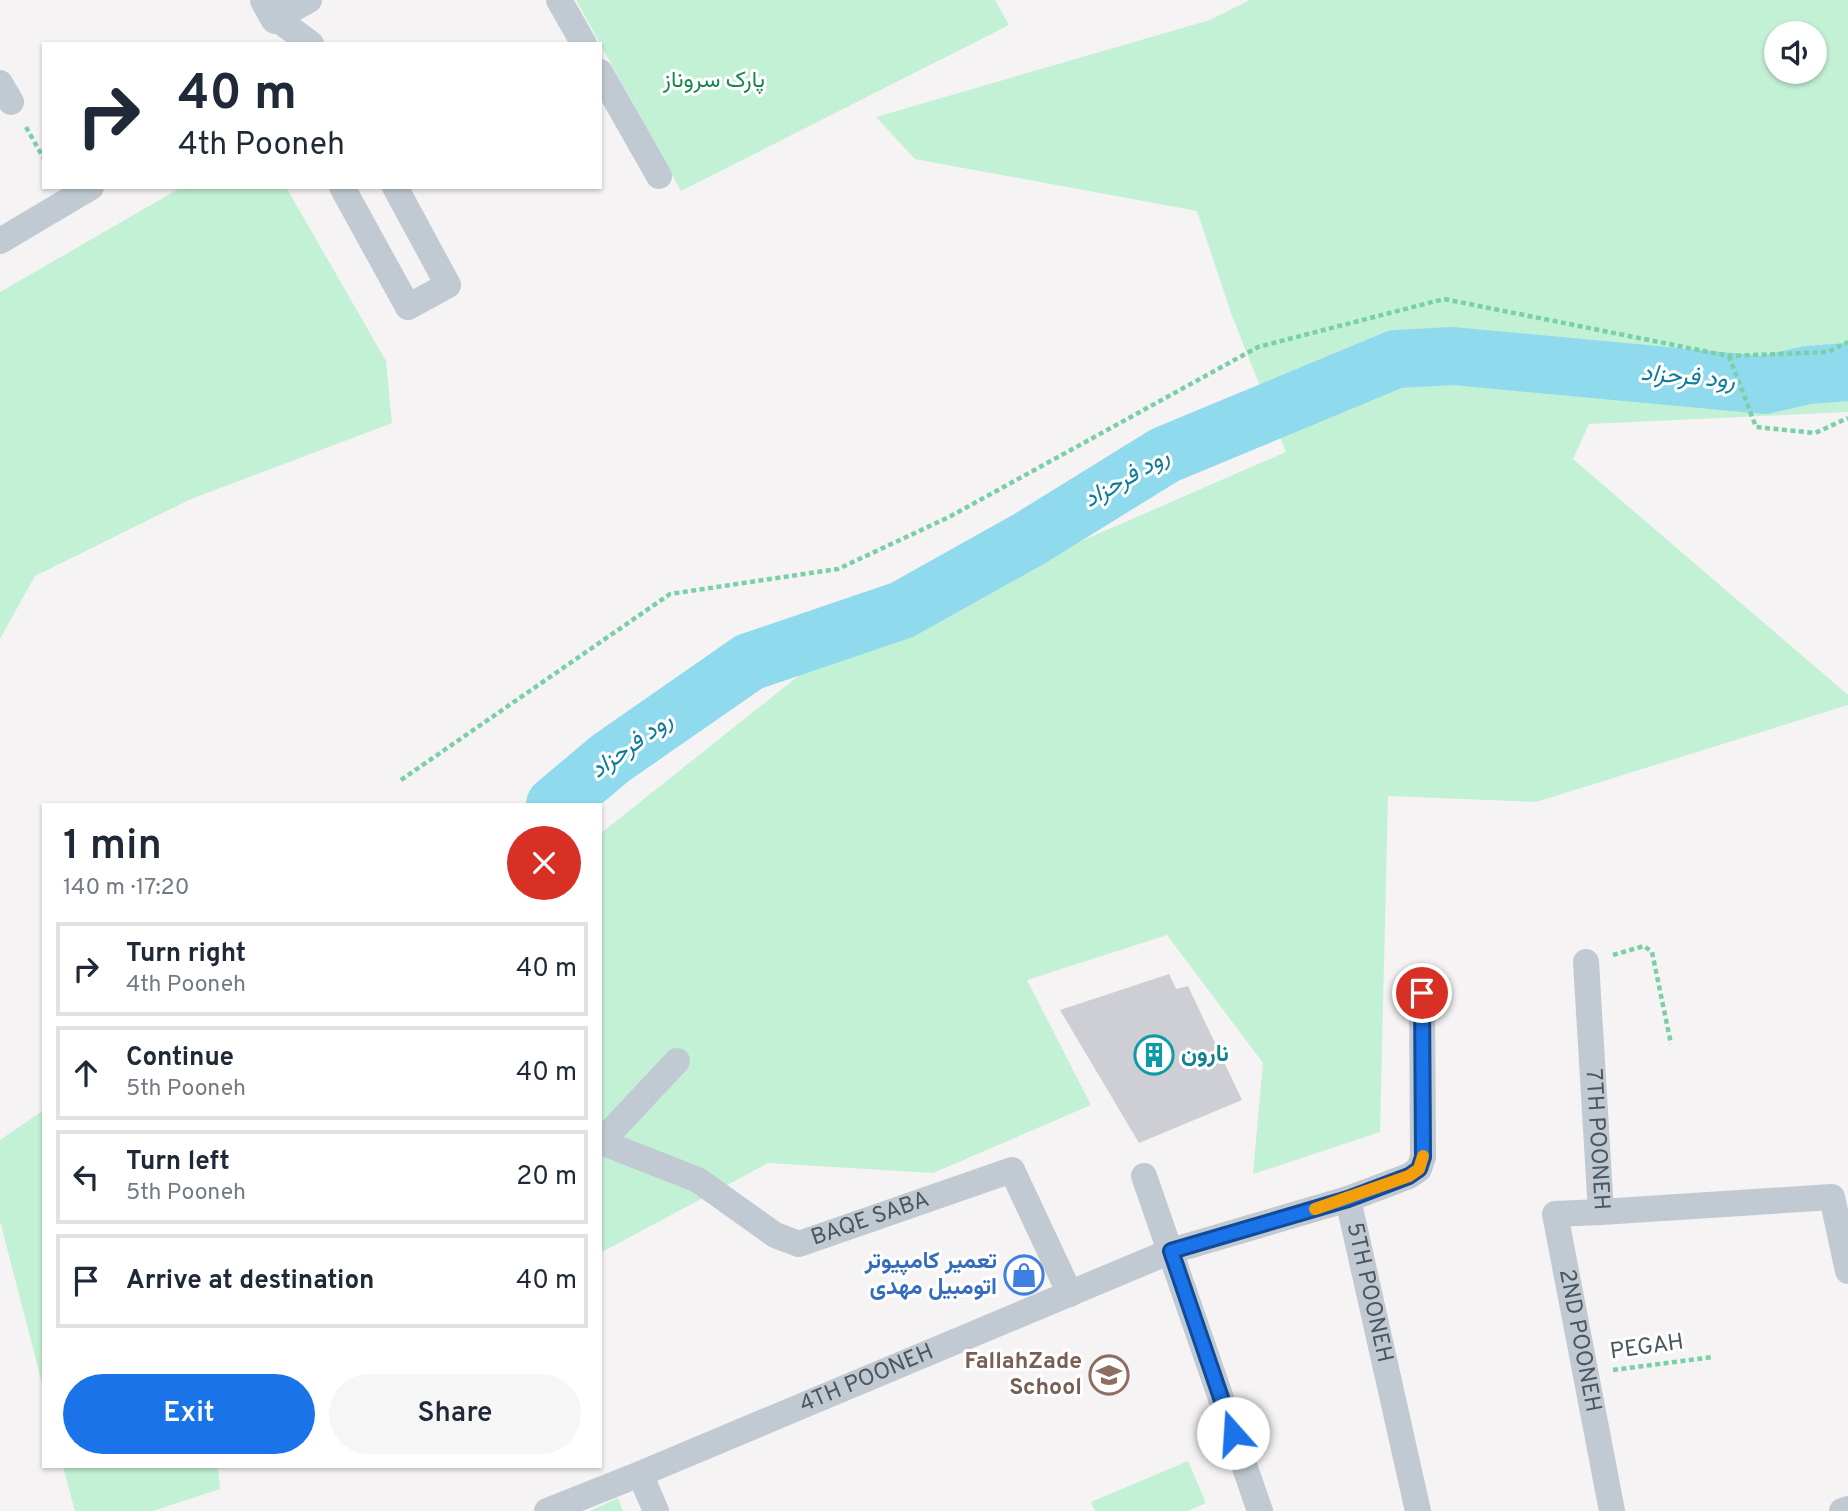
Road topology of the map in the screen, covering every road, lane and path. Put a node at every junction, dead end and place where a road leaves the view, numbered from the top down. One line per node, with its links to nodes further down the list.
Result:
1 (309, 0): 3 (street)
2 (559, 0): 5 (street)
3 (274, 21): 4 (street)
4 (308, 42)
5 (583, 42)
6 (602, 76): 9 (street)
7 (6, 93): 8 (path)
8 (42, 156)
9 (659, 176)
10 (88, 189): 13 (street)
11 (343, 189): 12 (street)
12 (396, 189)
13 (0, 240)
14 (1848, 342): 15 (path)
15 (1729, 357): 16 (path); 17 (path)
16 (1848, 418)
17 (401, 780)
18 (1586, 962): 20 (path); 26 (street, 7TH POONEH)
19 (1422, 993): 25 (street, 5TH POONEH)
20 (1671, 1044)
21 (677, 1061): 22 (street, BAQE SABA)
22 (602, 1141)
23 (602, 1142): 29 (street, BAQE SABA)
24 (1144, 1176): 27 (street)
25 (1348, 1199): 27 (street, 4TH POONEH); 37 (street, 5TH POONEH)
26 (1601, 1212): 28 (street, 7TH POONEH); 31 (street, 2ND POONEH)
27 (1171, 1251): 29 (street, 4TH POONEH); 36 (street)
28 (1848, 1271)
29 (1070, 1294): 32 (street, 4TH POONEH)
30 (1713, 1357): 31 (path, PEGAH)
31 (1587, 1374): 38 (street, 2ND POONEH)
32 (640, 1475): 34 (street, 4TH POONEH); 35 (street)
33 (1848, 1509): 39 (street)
34 (547, 1511)
35 (656, 1511)
36 (1259, 1511)
37 (1418, 1511)
38 (1612, 1511)
39 (1842, 1511)

